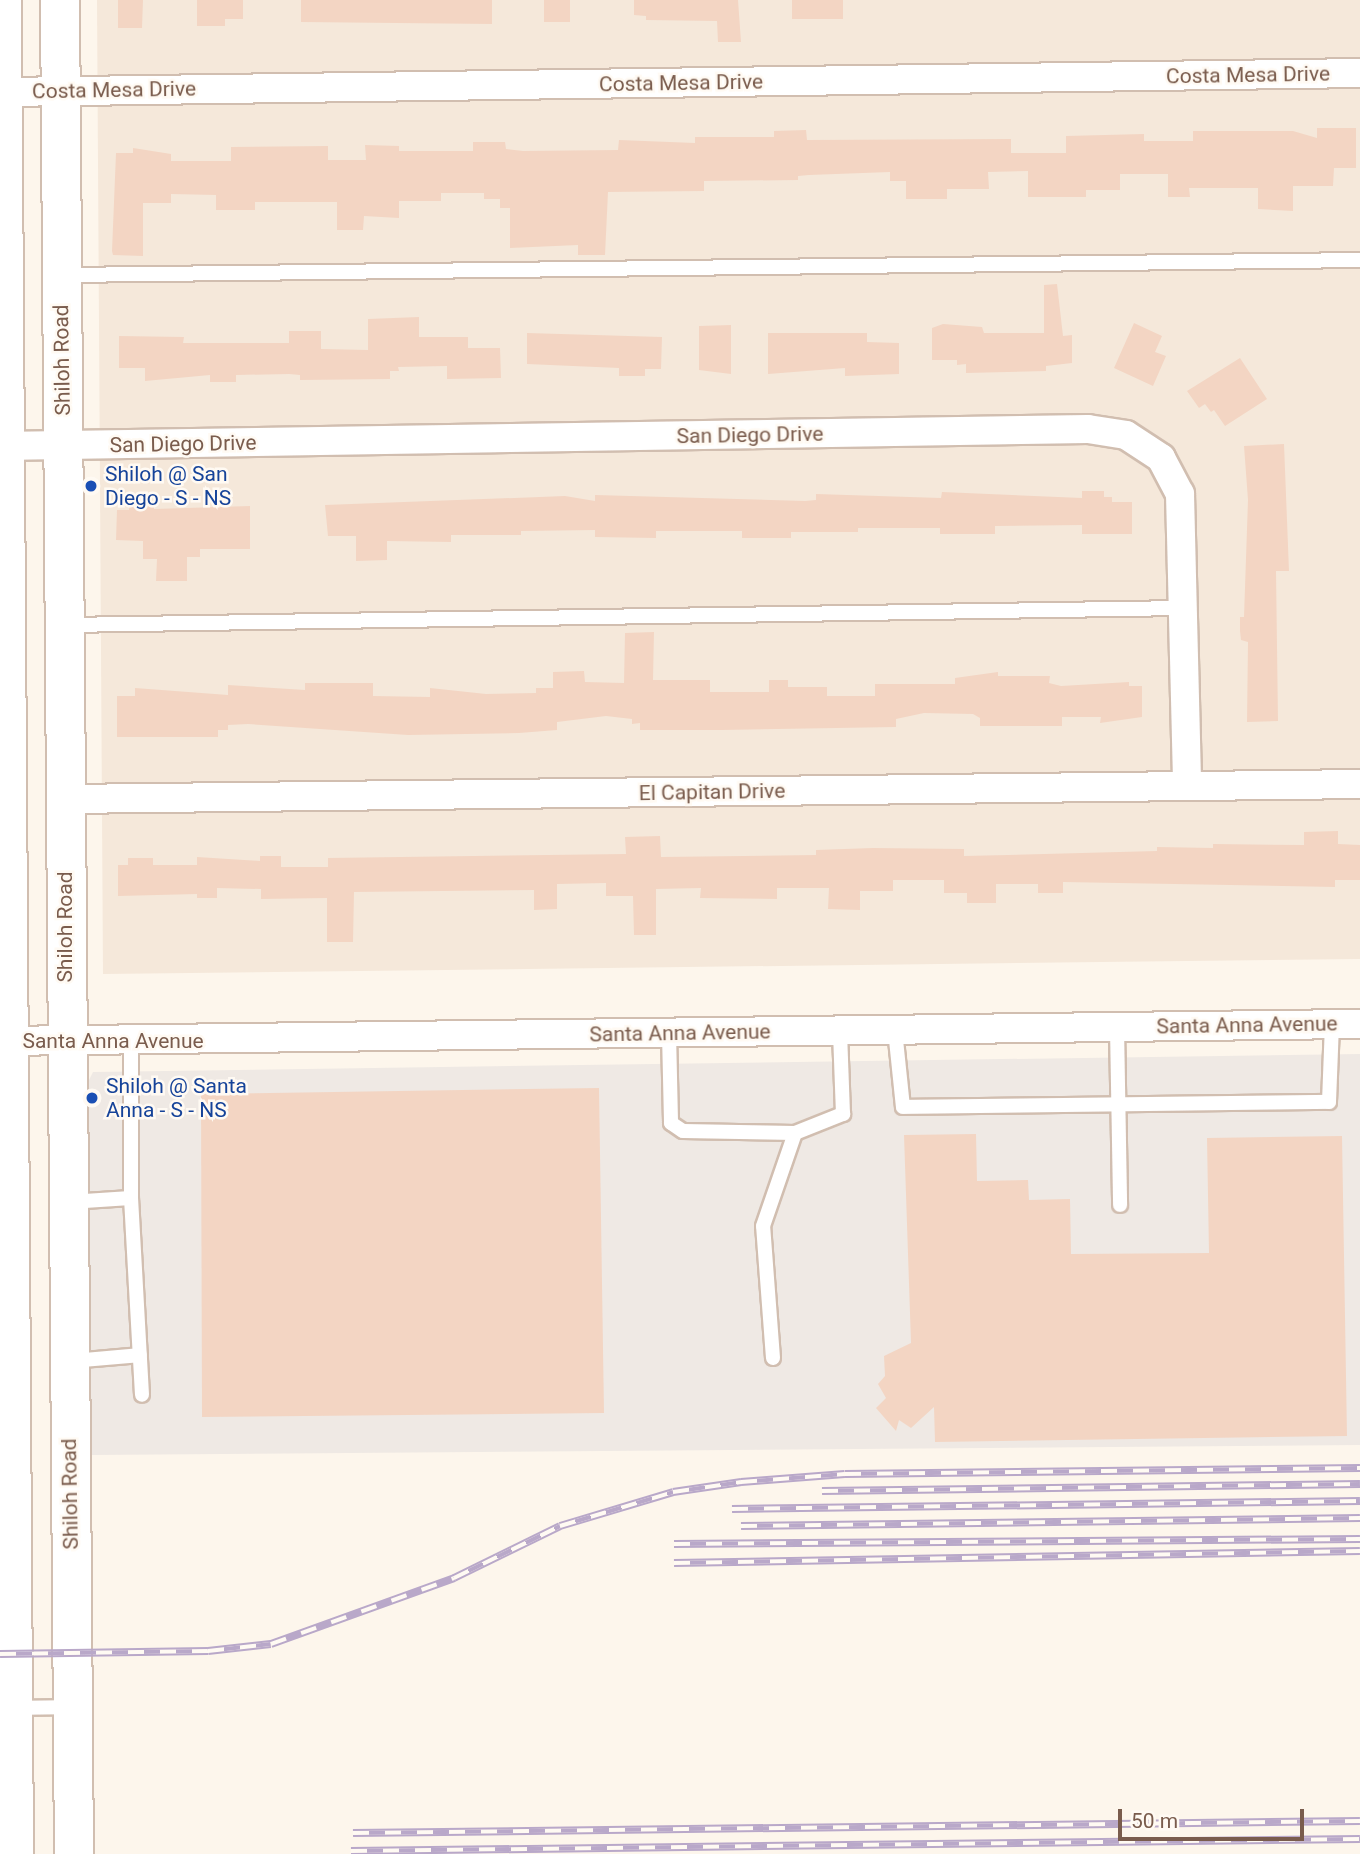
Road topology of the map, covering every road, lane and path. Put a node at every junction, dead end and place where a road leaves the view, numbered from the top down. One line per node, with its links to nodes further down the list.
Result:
1 (2, 0): 5 (main road)
2 (60, 0): 4 (main road, Shiloh Road)
3 (1360, 73): 4 (street, Costa Mesa Drive)
4 (60, 91): 5 (street, Costa Mesa Drive); 7 (main road, Shiloh Road)
5 (3, 92): 8 (main road)
6 (1360, 260): 7 (lane)
7 (60, 275): 9 (main road, Shiloh Road)
8 (3, 446): 9 (street, San Diego Drive); 20 (main road)
9 (64, 446): 10 (street, San Diego Drive); 11 (main road, Shiloh Road)
10 (1183, 608): 11 (lane); 13 (street, San Diego Drive)
11 (65, 625): 14 (main road, Shiloh Road)
12 (1360, 784): 13 (street, El Capitan Drive)
13 (1187, 786): 14 (street, El Capitan Drive)
14 (64, 799): 21 (main road, Shiloh Road)
15 (1346, 1024): 16 (street, Santa Anna Avenue); 23 (lane)
16 (1117, 1027): 17 (street, Santa Anna Avenue); 23 (lane)
17 (895, 1030): 18 (street, Santa Anna Avenue); 23 (lane)
18 (840, 1031): 19 (street, Santa Anna Avenue); 24 (lane)
19 (670, 1033): 22 (street, Santa Anna Avenue); 24 (lane)
20 (3, 1041): 21 (street, Santa Anna Avenue); 33 (main road)
21 (66, 1041): 22 (street, Santa Anna Avenue); 26 (main road, Shiloh Road)
22 (131, 1041): 25 (lane)
23 (1121, 1105): 27 (lane)
24 (795, 1133): 29 (lane)
25 (131, 1198): 26 (lane); 28 (lane)
26 (67, 1202): 30 (main road, Shiloh Road)
27 (1120, 1205)
28 (140, 1355): 30 (lane); 31 (lane)
29 (773, 1358)
30 (68, 1361): 32 (main road, Shiloh Road)
31 (142, 1395)
32 (72, 1707): 33 (lane); 35 (main road, Shiloh Road)
33 (6, 1708): 34 (main road)
34 (14, 1854)
35 (74, 1854)

